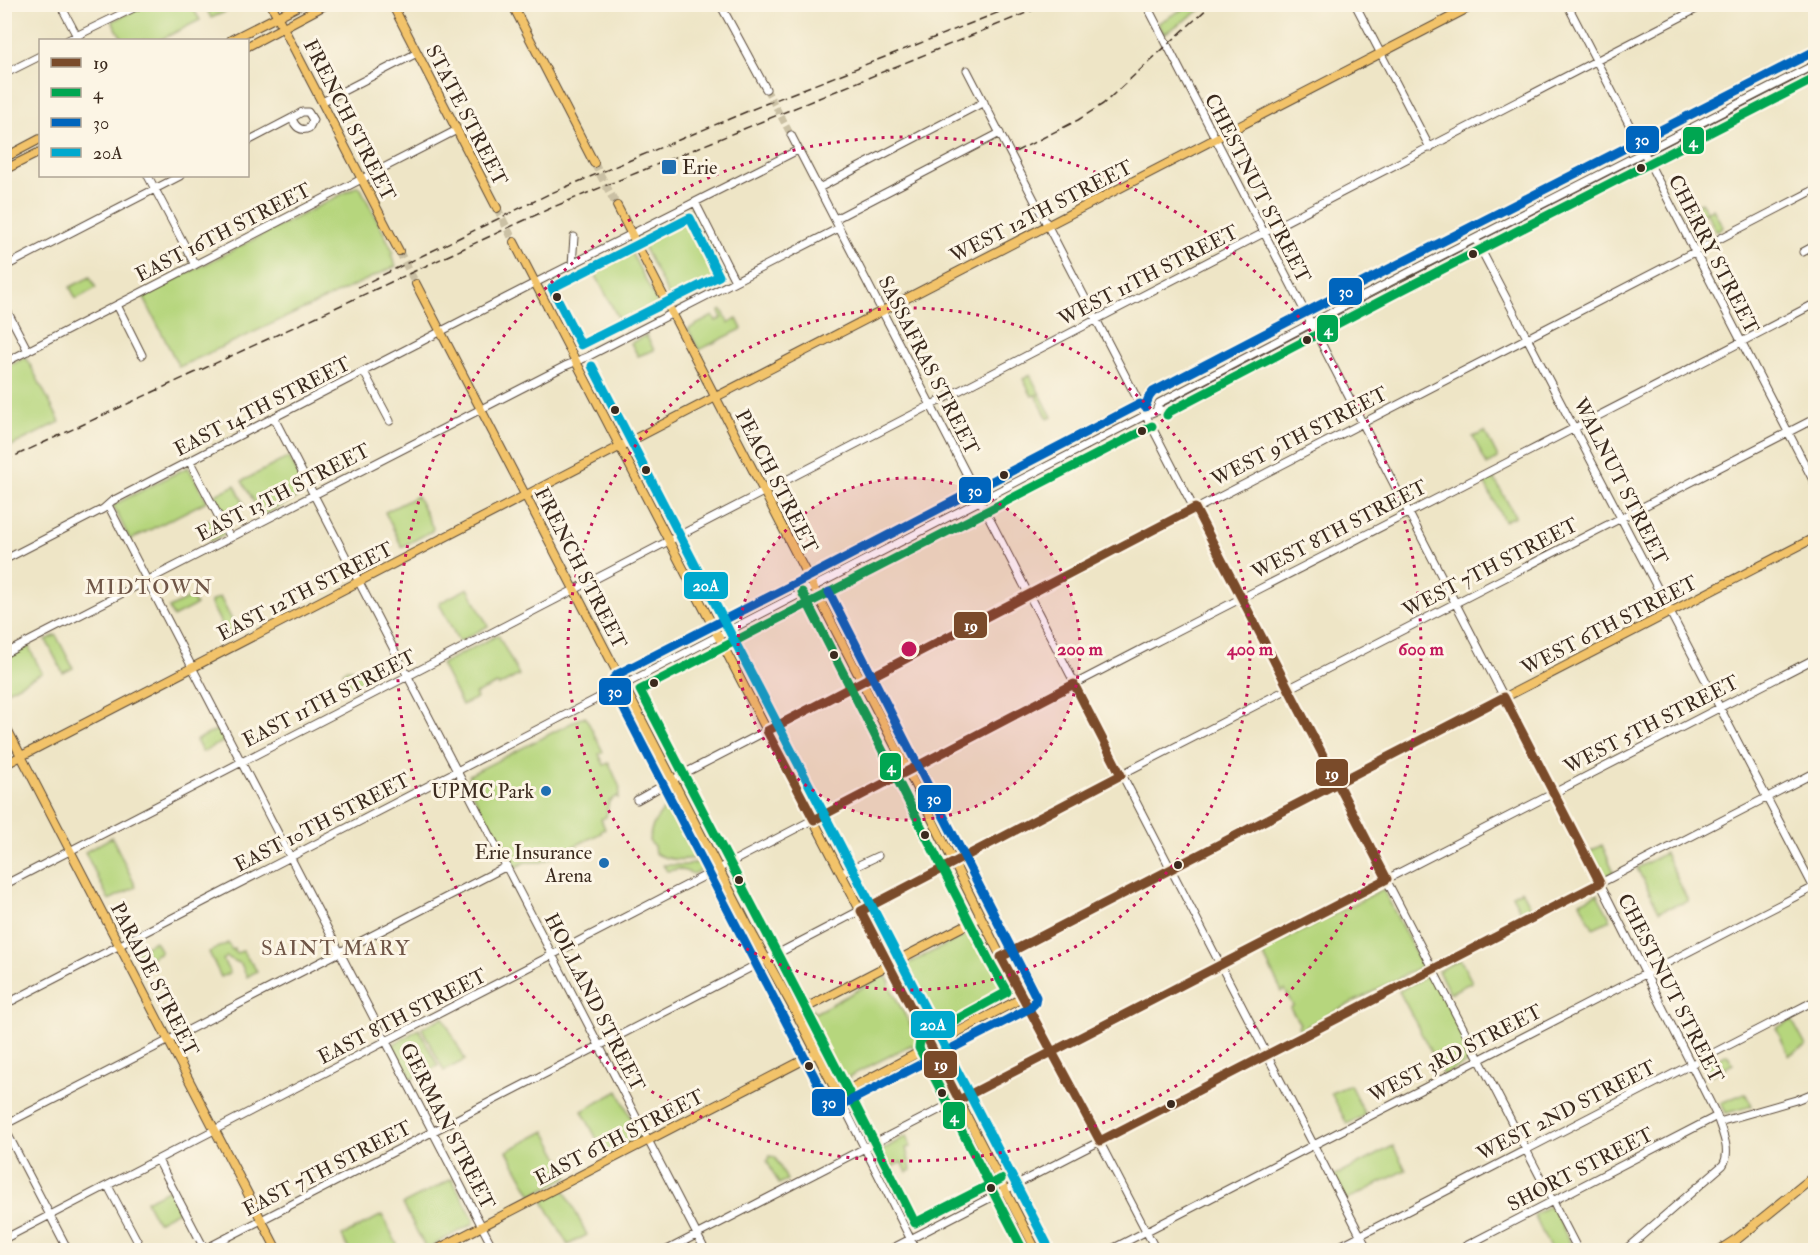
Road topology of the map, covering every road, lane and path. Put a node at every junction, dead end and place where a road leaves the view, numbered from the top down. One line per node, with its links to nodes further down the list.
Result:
1 (60, 4): 16 (street)
2 (142, 4): 16 (street)
3 (271, 4): 14 (main road, FRENCH STREET)
4 (302, 4): 14 (main road)
5 (327, 4): 15 (main road)
6 (392, 4): 19 (main road, STATE STREET)
7 (512, 4): 44 (main road)
8 (720, 4): 27 (street)
9 (1146, 4): 38 (street, CHESTNUT STREET)
10 (1355, 4): 20 (street)
11 (1476, 4): 20 (main road, WEST 12TH STREET)
12 (1567, 4): 22 (street, CHERRY STREET)
13 (1706, 4): 22 (street, WEST 11TH STREET)
14 (278, 17): 15 (main road, FRENCH STREET); 17 (main road)
15 (283, 27): 18 (main road); 28 (main road, FRENCH STREET)
16 (77, 38)
17 (233, 39)
18 (249, 45)
19 (417, 53): 28 (street); 33 (main road, STATE STREET)
20 (1381, 54): 38 (main road, WEST 12TH STREET); 39 (street)
21 (39, 56): 25 (street)
22 (1597, 62): 39 (street, WEST 11TH STREET); 42 (street, CHERRY STREET)
23 (1813, 65): 26 (street); 30 (street)
24 (967, 70): 29 (street)
25 (4, 74)
26 (1815, 76): 32 (street)
27 (766, 88)
28 (322, 102): 48 (main road, FRENCH STREET)
29 (984, 102): 34 (street); 49 (street)
30 (1726, 110): 32 (street); 42 (street)
31 (292, 118): 37 (street)
32 (1730, 118): 42 (street)
33 (457, 130): 48 (street, EAST 16TH STREET); 56 (main road, STATE STREET)
34 (1000, 133): 57 (street); 58 (street)
35 (791, 135): 40 (street, SASSAFRAS STREET)
36 (39, 140): 43 (main road)
37 (249, 140)
38 (1215, 140): 58 (main road, WEST 12TH STREET); 60 (street, CHESTNUT STREET)
39 (1430, 148): 60 (street, WEST 11TH STREET)
40 (798, 150): 49 (street, SASSAFRAS STREET); 53 (street, EAST 14TH STREET)
41 (39, 152): 45 (main road)
42 (1646, 157): 52 (street); 54 (street); 67 (street, CHERRY STREET)
43 (4, 158)
44 (594, 163)
45 (4, 170)
46 (149, 177): 50 (street)
47 (178, 177): 50 (street)
48 (362, 179): 66 (main road, FRENCH STREET); 69 (street, EAST 16TH STREET)
49 (819, 188): 57 (street, SASSAFRAS STREET)
50 (155, 189): 69 (street); 71 (street)
51 (1815, 189): 67 (street, WEST 9TH STREET)
52 (1560, 196): 54 (street); 64 (street)
53 (695, 202): 61 (street, EAST 14TH STREET); 72 (street)
54 (1564, 203): 64 (street)
55 (617, 206): 61 (main road, PEACH STREET)
56 (497, 208)
57 (835, 219): 59 (street, SASSAFRAS STREET)
58 (1048, 225): 80 (main road, WEST 12TH STREET); 82 (street)
59 (839, 228): 72 (street, EAST 13TH STREET); 80 (street, SASSAFRAS STREET)
60 (1263, 234): 82 (street, WEST 11TH STREET); 83 (street, CHESTNUT STREET)
61 (632, 235): 70 (street, EAST 14TH STREET); 81 (main road, PEACH STREET)
62 (574, 237): 70 (street)
63 (514, 242): 74 (main road)
64 (1477, 242): 73 (street); 76 (street, EAST 10TH STREET); 86 (street, WALNUT STREET)
65 (1815, 245): 68 (street)
66 (399, 251)
67 (1695, 252): 86 (street, WEST 9TH STREET); 87 (street, CHERRY STREET)
68 (1803, 252)
69 (195, 265): 79 (street, EAST 16TH STREET)
70 (572, 265): 74 (street, EAST 14TH STREET)
71 (4, 267)
72 (735, 281): 81 (street, EAST 13TH STREET)
73 (1392, 281): 76 (street); 83 (street)
74 (536, 283): 84 (street, EAST 14TH STREET); 90 (main road)
75 (416, 284): 84 (main road, FRENCH STREET)
76 (1397, 289): 85 (street, EAST 10TH STREET)
77 (1815, 303): 87 (street, WEST 8TH STREET)
78 (4, 305): 88 (street)
79 (117, 305): 88 (street, EAST 16TH STREET); 89 (street)
80 (882, 311): 95 (main road, WEST 12TH STREET); 96 (street, SASSAFRAS STREET)
81 (673, 313): 90 (street, EAST 13TH STREET); 95 (main road, PEACH STREET)
82 (1098, 320): 96 (street, WEST 11TH STREET); 99 (street)
83 (1310, 325): 85 (street, CHESTNUT STREET); 92 (street)
84 (441, 332): 93 (street, EAST 14TH STREET); 97 (main road, FRENCH STREET)
85 (1314, 333): 94 (street, EAST 10TH STREET); 103 (street, CHESTNUT STREET)
86 (1528, 338): 103 (street, WEST 9TH STREET); 104 (street, WALNUT STREET)
87 (1741, 342): 104 (street, WEST 8TH STREET); 105 (street, CHERRY STREET)
88 (28, 351): 91 (street, EAST 16TH STREET)
89 (142, 356)
90 (576, 361): 97 (street, EAST 13TH STREET); 106 (main road)
91 (4, 363)
92 (1226, 369): 94 (street); 98 (street)
93 (364, 372): 100 (street, EAST 14TH STREET); 102 (street)
94 (1230, 376): 98 (street, EAST 10TH STREET)
95 (717, 397): 106 (main road, WEST 12TH STREET); 109 (main road, PEACH STREET)
96 (931, 406): 109 (street, WEST 11TH STREET); 112 (street, SASSAFRAS STREET)
97 (481, 409): 110 (street, EAST 13TH STREET); 111 (main road, FRENCH STREET)
98 (1156, 411): 99 (street, EAST 10TH STREET)
99 (1146, 415): 112 (street, EAST 10TH STREET); 114 (street)
100 (274, 418): 107 (street, EAST 14TH STREET); 110 (street, HOLLAND STREET)
101 (1815, 418): 105 (street, WEST 7TH STREET)
102 (390, 421)
103 (1361, 423): 114 (street, WEST 9TH STREET); 115 (street, CHESTNUT STREET)
104 (1574, 427): 115 (street, WEST 8TH STREET); 116 (street, WALNUT STREET)
105 (1787, 432): 108 (street, CHERRY STREET); 116 (street, WEST 7TH STREET)
106 (621, 447): 111 (main road, EAST 12TH STREET); 119 (main road)
107 (190, 462): 113 (street, EAST 14TH STREET); 118 (street)
108 (1815, 486)
109 (764, 492): 119 (street, WEST 11TH STREET); 123 (main road, PEACH STREET)
110 (314, 494): 118 (street, EAST 13TH STREET); 122 (street, HOLLAND STREET)
111 (526, 496): 122 (main road, EAST 12TH STREET); 124 (main road, FRENCH STREET)
112 (980, 501): 123 (street, EAST 10TH STREET); 125 (street, SASSAFRAS STREET)
113 (108, 505): 120 (street, EAST 14TH STREET); 121 (street, GERMAN STREET)
114 (1195, 508): 125 (street, WEST 9TH STREET); 126 (street)
115 (1407, 512): 126 (street, WEST 8TH STREET); 127 (street, CHESTNUT STREET)
116 (1622, 518): 127 (street, WEST 7TH STREET); 128 (street, WALNUT STREET)
117 (1815, 537): 128 (main road, WEST 6TH STREET)
118 (230, 538): 121 (street, EAST 13TH STREET)
119 (670, 541): 124 (street, EAST 11TH STREET); 129 (main road)
120 (4, 560)
121 (147, 580): 130 (street, EAST 13TH STREET); 132 (street, GERMAN STREET)
122 (360, 582): 132 (main road, EAST 12TH STREET); 133 (street, HOLLAND STREET)
123 (813, 588): 129 (street, EAST 10TH STREET); 134 (main road, PEACH STREET)
124 (574, 590): 133 (street, EAST 11TH STREET); 136 (main road, FRENCH STREET)
125 (1029, 595): 134 (street, WEST 9TH STREET); 135 (street, SASSAFRAS STREET)
126 (1241, 598): 135 (street, WEST 8TH STREET); 137 (street)
127 (1455, 603): 137 (street, WEST 7TH STREET); 138 (street, CHESTNUT STREET)
128 (1671, 611): 138 (main road, WEST 6TH STREET); 139 (street, WALNUT STREET)
129 (718, 636): 136 (street, EAST 10TH STREET); 141 (main road)
130 (4, 654)
131 (1815, 658): 139 (street, WEST 5TH STREET)
132 (192, 668): 142 (main road, EAST 12TH STREET); 143 (street, GERMAN STREET)
133 (408, 676): 143 (street, EAST 11TH STREET); 145 (street, HOLLAND STREET)
134 (862, 682): 141 (street, WEST 9TH STREET); 146 (main road, PEACH STREET)
135 (1074, 684): 146 (street, WEST 8TH STREET); 148 (street, SASSAFRAS STREET)
136 (624, 685): 145 (street, EAST 10TH STREET); 149 (main road, FRENCH STREET)
137 (1288, 689): 148 (street, WEST 7TH STREET); 150 (street)
138 (1504, 697): 150 (main road, WEST 6TH STREET); 151 (street, CHESTNUT STREET)
139 (1719, 708): 151 (street, WEST 5TH STREET); 152 (street, WALNUT STREET)
140 (4, 723): 142 (main road, PARADE STREET)
141 (766, 731): 149 (street, WEST 9TH STREET); 154 (main road)
142 (21, 756): 144 (main road, EAST 12TH STREET); 155 (main road, PARADE STREET)
143 (242, 762): 155 (street, EAST 11TH STREET); 157 (street, GERMAN STREET)
144 (4, 765)
145 (457, 770): 157 (street, EAST 10TH STREET); 159 (street, HOLLAND STREET)
146 (908, 771): 154 (street, WEST 8TH STREET); 158 (main road, PEACH STREET)
147 (1815, 772): 152 (street)
148 (1121, 775): 158 (street, WEST 7TH STREET); 161 (street, SASSAFRAS STREET)
149 (673, 780): 153 (street, WEST 9TH STREET); 160 (main road, FRENCH STREET)
150 (1337, 783): 161 (main road, WEST 6TH STREET); 163 (street)
151 (1553, 793): 163 (street, WEST 5TH STREET); 164 (street, CHESTNUT STREET)
152 (1766, 797): 164 (street); 166 (street, WALNUT STREET)
153 (637, 800)
154 (814, 820): 160 (street, EAST 8TH STREET); 162 (main road)
155 (70, 851): 165 (street, EAST 11TH STREET); 169 (main road, PARADE STREET)
156 (878, 856): 162 (street)
157 (290, 857): 169 (street, EAST 10TH STREET); 170 (street, GERMAN STREET)
158 (954, 862): 167 (street, WEST 7TH STREET); 168 (main road, PEACH STREET)
159 (507, 866): 170 (street); 171 (street, HOLLAND STREET)
160 (719, 870): 171 (street, EAST 8TH STREET); 173 (main road, FRENCH STREET)
161 (1170, 870): 172 (main road, WEST 6TH STREET); 175 (street, SASSAFRAS STREET)
162 (842, 873): 167 (main road)
163 (1387, 879): 175 (street, WEST 5TH STREET); 176 (street)
164 (1600, 883): 176 (street); 177 (street, CHESTNUT STREET)
165 (4, 885)
166 (1815, 888): 177 (street, WEST 3RD STREET)
167 (861, 911): 173 (street, EAST 7TH STREET); 174 (main road)
168 (981, 917): 172 (main road, PEACH STREET); 174 (main road)
169 (119, 945): 180 (street, EAST 10TH STREET); 182 (main road, PARADE STREET)
170 (340, 952): 182 (street); 183 (street, GERMAN STREET)
171 (554, 957): 183 (street, EAST 8TH STREET); 184 (street, HOLLAND STREET)
172 (1001, 957): 178 (main road, PEACH STREET)
173 (766, 959): 181 (main road, FRENCH STREET); 184 (street, EAST 7TH STREET)
174 (888, 965): 181 (main road); 185 (main road)
175 (1220, 965): 186 (street, WEST 5TH STREET); 188 (street, SASSAFRAS STREET)
176 (1433, 969): 188 (street); 189 (street)
177 (1645, 973): 189 (street, WEST 3RD STREET); 190 (street, CHESTNUT STREET)
178 (1024, 997): 185 (main road); 186 (street, PEACH STREET)
179 (1815, 999): 190 (street, WEST 2ND STREET)
180 (4, 1005)
181 (796, 1013): 187 (main road, FRENCH STREET)
182 (168, 1041): 195 (street); 196 (main road, PARADE STREET)
183 (386, 1042): 196 (street, EAST 8TH STREET); 197 (street, GERMAN STREET)
184 (599, 1046): 197 (street, EAST 7TH STREET); 198 (street, HOLLAND STREET)
185 (931, 1047): 192 (main road); 193 (main road)
186 (1053, 1051): 193 (street, WEST 5TH STREET); 199 (street, PEACH STREET)
187 (817, 1053): 192 (main road, FRENCH STREET); 198 (main road, EAST 6TH STREET)
188 (1267, 1055): 199 (street); 200 (street, SASSAFRAS STREET)
189 (1480, 1059): 200 (street, WEST 3RD STREET); 201 (street)
190 (1692, 1063): 194 (street, CHESTNUT STREET); 201 (street, WEST 2ND STREET)
191 (1815, 1092): 194 (street, SHORT STREET)
192 (838, 1095): 202 (street, FRENCH STREET)
193 (959, 1100): 202 (street, WEST 5TH STREET); 206 (main road)
194 (1718, 1119): 207 (street, SHORT STREET); 233 (street, CHESTNUT STREET)
195 (4, 1126): 208 (street)
196 (215, 1131): 203 (street, EAST 8TH STREET); 209 (main road, PARADE STREET)
197 (433, 1132): 209 (street, EAST 7TH STREET); 210 (street, GERMAN STREET)
198 (648, 1140): 210 (main road, EAST 6TH STREET); 212 (street, HOLLAND STREET)
199 (1100, 1141): 206 (street); 211 (street, PEACH STREET)
200 (1314, 1145): 211 (street, WEST 3RD STREET); 213 (street, SASSAFRAS STREET)
201 (1526, 1148): 207 (street); 213 (street, WEST 2ND STREET)
202 (864, 1149): 212 (street, WEST 5TH STREET); 215 (street, FRENCH STREET)
203 (158, 1160): 205 (street, EAST 8TH STREET); 216 (street)
204 (1815, 1175): 234 (highway)
205 (108, 1186): 208 (street, EAST 8TH STREET); 218 (street)
206 (1006, 1190): 215 (street); 226 (main road)
207 (1553, 1202): 231 (street, SHORT STREET); 232 (street)
208 (50, 1216): 214 (street, EAST 8TH STREET); 217 (street)
209 (261, 1220): 216 (street, EAST 7TH STREET); 219 (main road, PARADE STREET)
210 (482, 1227): 220 (main road, EAST 6TH STREET); 221 (street, GERMAN STREET)
211 (1146, 1232): 227 (street, WEST 3RD STREET); 228 (street, PEACH STREET)
212 (697, 1235): 222 (street, WEST 5TH STREET); 223 (street, HOLLAND STREET)
213 (1360, 1236): 229 (street, WEST 2ND STREET); 230 (street, SASSAFRAS STREET)
214 (4, 1239)
215 (910, 1239): 224 (street); 225 (street, FRENCH STREET)
216 (204, 1250)
217 (69, 1251)
218 (142, 1251)
219 (277, 1251)
220 (436, 1251)
221 (494, 1251)
222 (667, 1251)
223 (705, 1251)
224 (889, 1251)
225 (916, 1251)
226 (1036, 1251)
227 (1110, 1251)
228 (1156, 1251)
229 (1332, 1251)
230 (1368, 1251)
231 (1458, 1251)
232 (1578, 1251)
233 (1625, 1251)
234 (1720, 1251)

